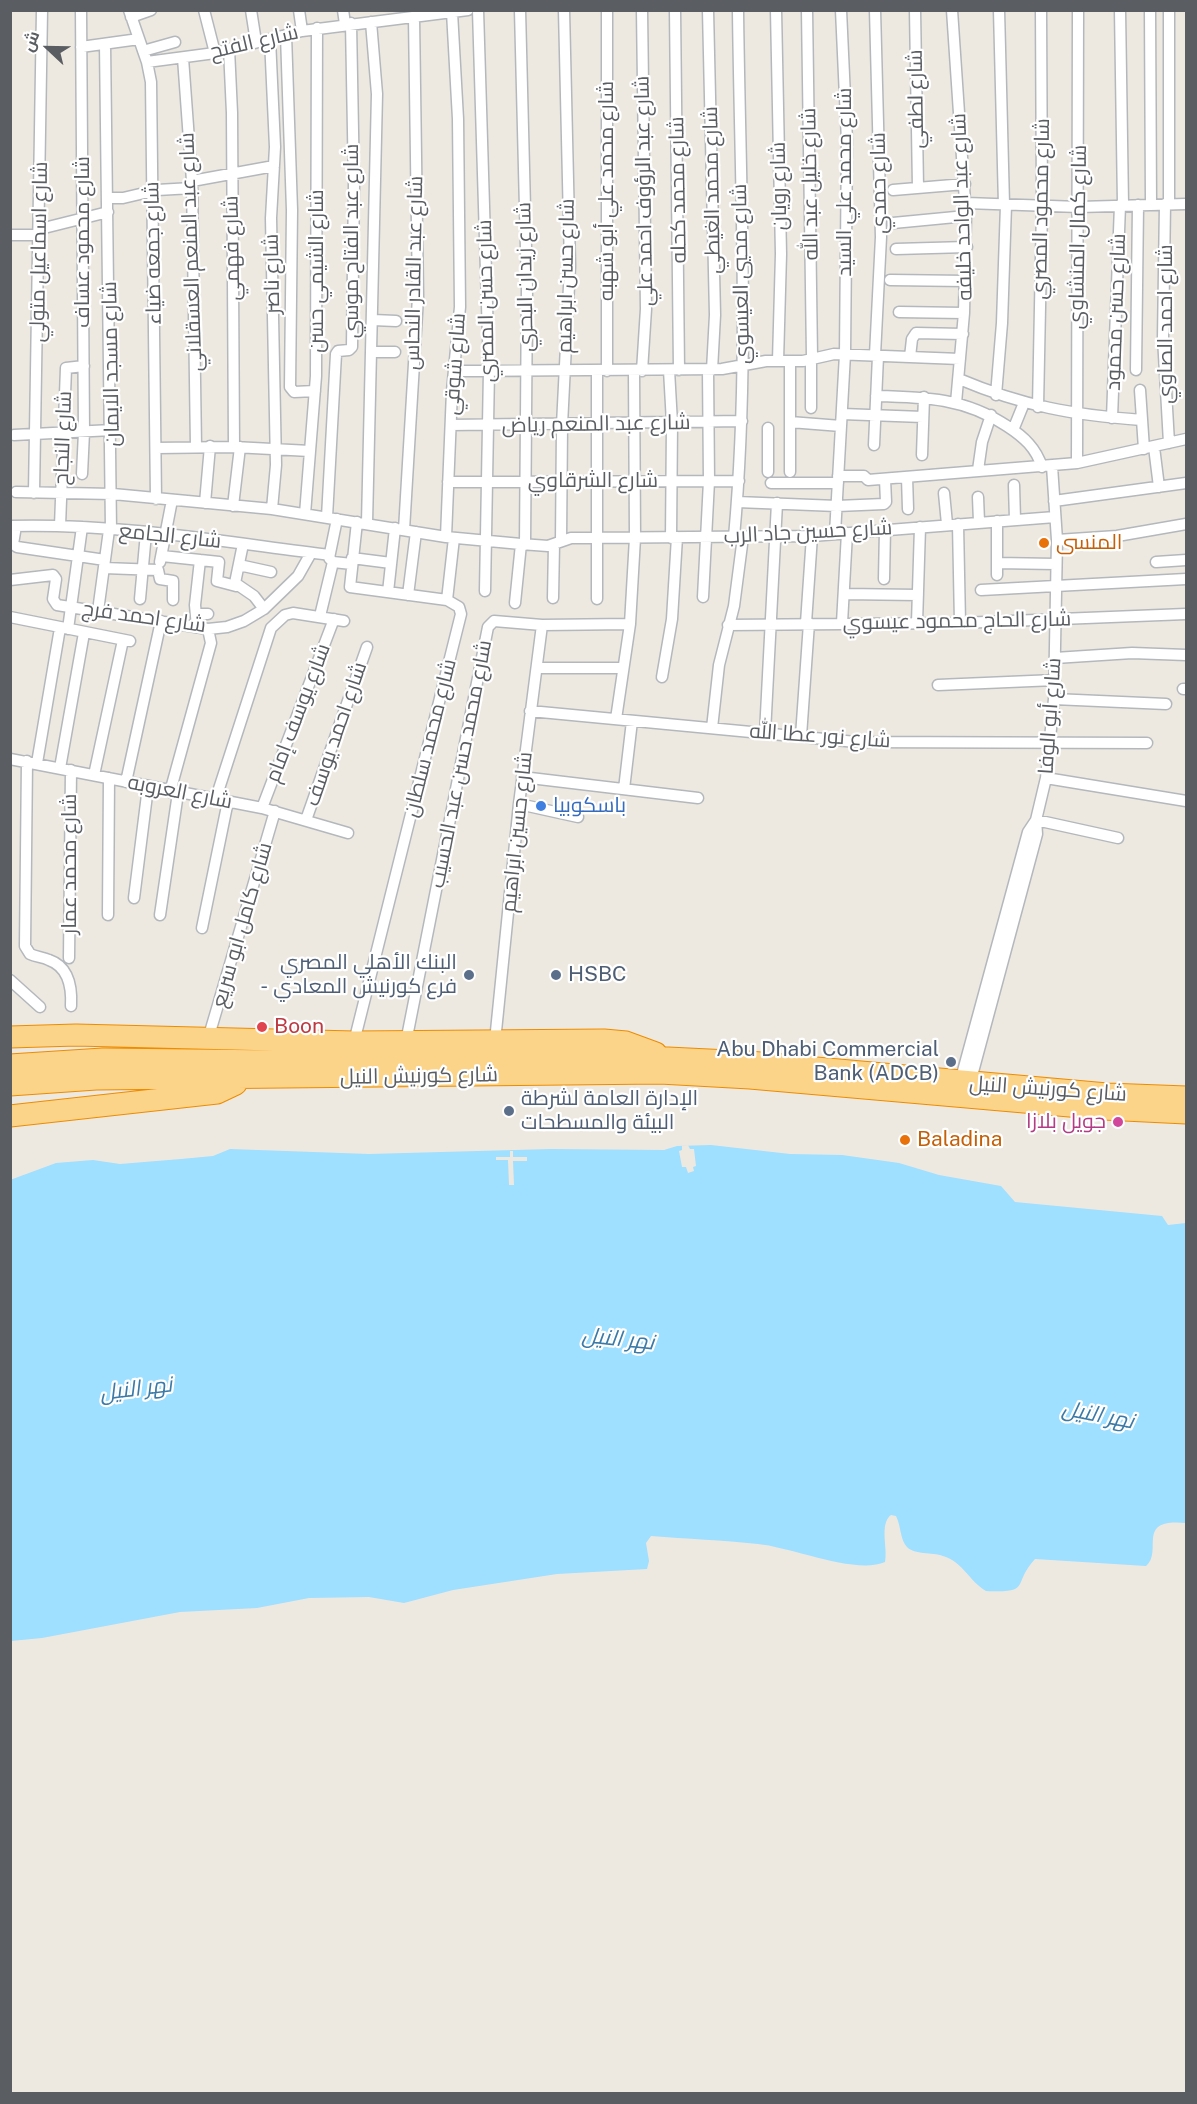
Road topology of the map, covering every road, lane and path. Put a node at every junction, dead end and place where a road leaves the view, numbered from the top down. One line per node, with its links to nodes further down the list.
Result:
1 (42, 10): 70 (street, شارع اسماعيل متولي)
2 (81, 10): 44 (street, شارع محمود عساف)
3 (151, 10): 31 (street)
4 (204, 10): 46 (street)
5 (251, 10): 42 (street)
6 (299, 10): 37 (street)
7 (343, 10): 35 (street)
8 (468, 10): 30 (street, شارع الفتح)
9 (478, 10): 93 (street, شارع حسن المصري)
10 (520, 10): 94 (street, شارع زيدان البحري)
11 (564, 10): 98 (street, شارع حسن ابراهيم)
12 (607, 10): 99 (street, شارع محمد علي أبو شهبه)
13 (642, 10): 100 (street, شارع عبد الرؤوف احمد علي)
14 (675, 10): 95 (street, شارع محمد كحله)
15 (708, 10): 96 (street, شارع محمد الغيطي)
16 (738, 10): 90 (street, شارع محيي العيسوي)
17 (776, 10): 88 (street, شارع رويان)
18 (807, 10): 86 (street, شارع خليل عبد الله)
19 (841, 10): 83 (street, شارع محمد علي السيد)
20 (875, 10): 84 (street, شارع حمدي)
21 (915, 10): 53 (street, شارع لطفي)
22 (952, 10): 52 (street, شارع عبد الواحد خليفه)
23 (999, 10): 61 (street)
24 (1041, 10): 64 (street, شارع محمود المصري)
25 (1078, 10): 65 (street, شارع كمال المنشاوي)
26 (1120, 10): 62 (street, شارع حسن محمود)
27 (1150, 10): 58 (street)
28 (1169, 10): 59 (street, شارع احمد الصاوي)
29 (437, 12): 30 (street, شارع الفتح); 33 (street, شارع الفتح)
30 (452, 12): 92 (street, شارع شوقي)
31 (130, 14): 39 (street, شارع جمعه ضياء)
32 (390, 15): 33 (street, شارع الفتح); 34 (street, شارع الفتح)
33 (414, 17): 201 (street, شارع عبد القادر النحاس)
34 (371, 22): 35 (street, شارع الفتح); 78 (street)
35 (348, 23): 36 (street, شارع الفتح); 189 (street, شارع عبد الفتاح موسي)
36 (317, 28): 37 (street, شارع الفتح); 102 (street, شارع الشيمي حسن)
37 (302, 31): 38 (street, شارع الفتح)
38 (286, 35): 40 (street, شارع الفتح); 102 (street)
39 (139, 39): 43 (street); 47 (street, شارع جمعه ضياء)
40 (270, 39): 42 (street, شارع الفتح); 49 (street, شارع ناصر)
41 (175, 42): 47 (street)
42 (256, 42): 45 (street, شارع الفتح)
43 (105, 44): 44 (street); 56 (street, شارع مسجد الايمان)
44 (81, 47): 68 (street, شارع محمود عساف)
45 (229, 49): 46 (street, شارع الفتح); 50 (street, شارع فهمي)
46 (215, 53): 48 (street, شارع الفتح)
47 (145, 56): 48 (street, شارع الفتح); 54 (street, شارع جمعه ضياء)
48 (183, 57): 51 (street, شارع عبد المنعم العسقلاني)
49 (274, 166): 50 (street); 146 (street, شارع ناصر)
50 (231, 174): 51 (street); 143 (street, شارع فهمي)
51 (192, 184): 54 (street); 142 (street, شارع عبد المنعم العسقلاني)
52 (965, 184): 53 (street); 57 (street, شارع عبد الواحد خليفه)
53 (918, 188): 55 (street)
54 (152, 190): 56 (street); 144 (street, شارع جمعه ضياء)
55 (893, 190)
56 (108, 198): 66 (street, شارع مسجد الايمان)
57 (966, 203): 61 (street); 67 (street, شارع عبد الواحد خليفه)
58 (1151, 204): 59 (street); 63 (street)
59 (1167, 204): 60 (street); 137 (street, شارع احمد الصاوي)
60 (1186, 204)
61 (1005, 205): 64 (street); 104 (street)
62 (1121, 205): 63 (street); 65 (street); 116 (street, شارع حسن محمود)
63 (1138, 205): 97 (street)
64 (1042, 207): 65 (street); 110 (street, شارع محمود المصري)
65 (1079, 207): 112 (street, شارع كمال المنشاوي)
66 (108, 212): 68 (street); 130 (street, شارع مسجد الايمان)
67 (966, 216): 69 (street); 72 (street, شارع عبد الواحد خليفه)
68 (82, 219): 70 (street); 91 (street, شارع محمود عساف)
69 (893, 223)
70 (39, 232): 71 (street); 134 (street, شارع اسماعيل متولي)
71 (10, 235)
72 (967, 247): 73 (street); 75 (street, شارع عبد الواحد خليفه)
73 (896, 249)
74 (891, 280): 75 (street)
75 (966, 281): 77 (street, شارع عبد الواحد خليفه)
76 (899, 312): 77 (street)
77 (964, 313): 80 (street, شارع عبد الواحد خليفه)
78 (373, 320): 79 (street); 81 (street)
79 (396, 321)
80 (963, 334): 85 (street); 87 (street, شارع عبد الواحد خليفه)
81 (372, 352): 82 (street); 193 (street)
82 (395, 352)
83 (845, 354): 84 (street); 86 (street); 111 (street, شارع محمد علي السيد)
84 (877, 356): 85 (street); 105 (street, شارع حمدي)
85 (910, 357): 87 (street)
86 (811, 358): 89 (street); 109 (street, شارع خليل عبد الله)
87 (960, 359): 101 (street, شارع عبد الواحد خليفه)
88 (778, 361): 89 (street); 90 (street)
89 (790, 361): 120 (street)
90 (742, 365): 96 (street); 119 (street, شارع محيي العيسوي)
91 (84, 366): 132 (street, شارع محمود عساف); 133 (street, شارع النجاح)
92 (454, 370): 93 (street); 124 (street, شارع شوقي)
93 (489, 370): 94 (street); 125 (street, شارع حسن المصري)
94 (526, 370): 98 (street); 126 (street, شارع زيدان البحري)
95 (674, 370): 96 (street); 100 (street); 121 (street, شارع محمد كحله)
96 (710, 370): 118 (street, شارع محمد الغيطي)
97 (1136, 370)
98 (565, 371): 99 (street); 127 (street, شارع حسن ابراهيم)
99 (602, 371): 100 (street); 122 (street, شارع محمد علي أبو شهبه)
100 (638, 371): 123 (street, شارع عبد الرؤوف احمد علي)
101 (958, 379): 104 (street); 107 (street, شارع عبد الواحد خليفه)
102 (315, 390): 147 (street, شارع الشيمي حسن)
103 (1140, 390): 117 (street)
104 (996, 395): 108 (street)
105 (876, 396): 106 (street); 113 (street, شارع حمدي)
106 (924, 397): 107 (street); 115 (street)
107 (956, 403): 114 (street)
108 (1024, 403): 110 (street); 131 (street)
109 (811, 408)
110 (1038, 408): 112 (street)
111 (842, 414): 113 (street); 128 (street, شارع محمد علي السيد)
112 (1076, 414): 116 (street); 149 (street, شارع كمال المنشاوي)
113 (875, 415): 115 (street); 140 (street, شارع حمدي)
114 (991, 415): 131 (street); 151 (street)
115 (923, 417): 148 (street)
116 (1112, 418): 117 (street)
117 (1142, 420): 145 (street)
118 (708, 422): 119 (street, شارع عبد المنعم رياض); 121 (street, شارع عبد المنعم رياض); 161 (street, شارع محمد الغيطي)
119 (741, 422): 162 (street, شارع محيي العيسوي)
120 (790, 422): 128 (street); 139 (street)
121 (672, 423): 123 (street, شارع عبد المنعم رياض); 160 (street, شارع محمد كحله)
122 (597, 424): 123 (street, شارع عبد المنعم رياض); 127 (street, شارع عبد المنعم رياض); 158 (street, شارع محمد علي أبو شهبه)
123 (634, 424): 159 (street, شارع عبد الرؤوف احمد علي)
124 (451, 425): 125 (street, شارع عبد المنعم رياض); 163 (street, شارع شوقي)
125 (488, 425): 126 (street, شارع عبد المنعم رياض); 164 (street, شارع حسن المصري)
126 (526, 425): 127 (street, شارع عبد المنعم رياض); 165 (street, شارع زيدان البحري)
127 (562, 425): 166 (street, شارع حسن ابراهيم)
128 (841, 426): 157 (street, شارع محمد علي السيد)
129 (768, 428): 138 (street)
130 (112, 430): 132 (street); 175 (street, شارع مسجد الايمان)
131 (1013, 430): 150 (street)
132 (84, 432): 133 (street); 154 (street, شارع محمود عساف)
133 (64, 433): 134 (street); 174 (street, شارع النجاح)
134 (36, 434): 135 (street); 173 (street, شارع اسماعيل متولي)
135 (14, 435)
136 (1186, 439): 137 (street)
137 (1169, 443): 145 (street)
138 (768, 445): 139 (street); 152 (street)
139 (790, 445): 153 (street)
140 (874, 445)
141 (210, 446): 142 (street); 143 (street); 181 (street)
142 (196, 447): 144 (street)
143 (237, 447): 146 (street); 183 (street, شارع فهمي)
144 (156, 448): 177 (street, شارع جمعه ضياء)
145 (1149, 448): 149 (street); 170 (street)
146 (276, 451): 147 (street); 185 (street, شارع ناصر)
147 (310, 451): 187 (street, شارع الشيمي حسن)
148 (922, 455)
149 (1077, 463): 150 (street)
150 (1047, 467): 151 (street); 179 (street, شارع أبو الوفا)
151 (978, 470): 155 (street)
152 (768, 472)
153 (790, 472)
154 (82, 474)
155 (907, 477): 156 (street); 186 (street)
156 (885, 479): 157 (street); 184 (street)
157 (838, 480): 167 (street); 184 (street, شارع محمد علي السيد)
158 (597, 481): 159 (street, شارع الشرقاوي); 166 (street, شارع الشرقاوي); 214 (street, شارع محمد علي أبو شهبه)
159 (635, 481): 160 (street, شارع الشرقاوي); 215 (street, شارع عبد الرؤوف احمد علي)
160 (672, 481): 161 (street, شارع الشرقاوي); 211 (street, شارع محمد كحله)
161 (709, 481): 162 (street, شارع الشرقاوي); 212 (street, شارع محمد الغيطي)
162 (739, 481): 180 (street, شارع محيي العيسوي)
163 (448, 482): 164 (street, شارع الشرقاوي); 210 (street, شارع شوقي)
164 (487, 482): 165 (street, شارع الشرقاوي); 217 (street, شارع حسن المصري)
165 (525, 482): 166 (street, شارع الشرقاوي); 220 (street, شارع زيدان البحري)
166 (561, 482): 218 (street, شارع حسن ابراهيم)
167 (771, 483)
168 (1186, 483): 170 (street)
169 (1014, 485): 190 (street)
170 (1159, 487): 179 (street)
171 (16, 492): 173 (street, شارع حسين جاد الرب)
172 (944, 492): 194 (street)
173 (34, 493): 174 (street, شارع حسين جاد الرب)
174 (61, 493): 175 (street, شارع حسين جاد الرب); 198 (street, شارع النجاح)
175 (113, 494): 177 (street, شارع حسين جاد الرب); 203 (street, شارع مسجد الايمان)
176 (978, 497): 192 (street)
177 (156, 499): 178 (street, شارع حسين جاد الرب)
178 (172, 500): 181 (street, شارع حسين جاد الرب); 207 (street)
179 (1054, 501): 188 (street, شارع أبو الوفا)
180 (737, 502): 182 (street); 213 (street, شارع محيي العيسوي)
181 (205, 503): 183 (street, شارع حسين جاد الرب)
182 (777, 503): 184 (street); 208 (street)
183 (233, 506): 185 (street, شارع حسين جاد الرب)
184 (837, 506): 206 (street, شارع محمد علي السيد)
185 (272, 509): 187 (street, شارع حسين جاد الرب)
186 (908, 509)
187 (305, 514): 189 (street, شارع حسين جاد الرب)
188 (1055, 517): 190 (street, شارع حسين جاد الرب); 216 (street, شارع أبو الوفا)
189 (332, 518): 193 (street, شارع حسين جاد الرب); 225 (street)
190 (1015, 520): 191 (street, شارع حسين جاد الرب)
191 (997, 521): 192 (street, شارع حسين جاد الرب); 232 (street)
192 (979, 522): 195 (street, شارع حسين جاد الرب)
193 (362, 523): 201 (street, شارع حسين جاد الرب); 228 (street)
194 (946, 524): 195 (street, شارع حسين جاد الرب); 199 (street, شارع حسين جاد الرب)
195 (958, 524): 269 (street)
196 (1186, 524): 216 (street)
197 (13, 526): 198 (street, شارع الجامع); 221 (street)
198 (60, 526): 200 (street, شارع الجامع)
199 (920, 526): 202 (street, شارع حسين جاد الرب); 247 (street)
200 (82, 527): 203 (street, شارع الجامع); 223 (street)
201 (399, 529): 204 (street, شارع حسين جاد الرب); 230 (street, شارع عبد القادر النحاس)
202 (885, 529): 206 (street, شارع حسين جاد الرب); 237 (street)
203 (110, 530): 205 (street, شارع الجامع); 231 (street, شارع مسجد الايمان)
204 (416, 532): 210 (street, شارع حسين جاد الرب); 246 (street)
205 (146, 533): 207 (street, شارع الجامع); 234 (street)
206 (841, 533): 209 (street, شارع حسين جاد الرب); 245 (street, شارع محمد علي السيد)
207 (166, 534): 219 (street, شارع الجامع); 224 (street)
208 (776, 536): 209 (street, شارع حسين جاد الرب); 213 (street, شارع حسين جاد الرب); 271 (street)
209 (812, 536): 266 (street)
210 (450, 537): 217 (street, شارع حسين جاد الرب); 253 (street, شارع شوقي)
211 (674, 537): 212 (street, شارع حسين جاد الرب); 215 (street, شارع حسين جاد الرب); 282 (street, شارع محمد كحله)
212 (706, 537): 213 (street, شارع حسين جاد الرب); 248 (street, شارع محمد الغيطي)
213 (739, 537): 273 (street, شارع محيي العيسوي)
214 (598, 538): 215 (street, شارع حسين جاد الرب); 218 (street, شارع حسين جاد الرب); 251 (street, شارع محمد علي أبو شهبه)
215 (635, 538): 270 (street, شارع عبد الرؤوف احمد علي)
216 (1057, 540): 232 (street, شارع أبو الوفا)
217 (486, 541): 220 (street, شارع حسين جاد الرب); 243 (street, شارع حسن المصري)
218 (558, 543): 220 (street, شارع حسين جاد الرب); 249 (street, شارع حسن ابراهيم)
219 (243, 544): 222 (street, شارع الجامع); 233 (street)
220 (523, 544): 254 (street, شارع زيدان البحري)
221 (12, 545): 223 (street)
222 (311, 553): 225 (street, شارع الجامع); 256 (street, شارع احمد فرج)
223 (79, 556): 231 (street); 255 (street)
224 (162, 556): 226 (street); 235 (street)
225 (331, 559): 228 (street, شارع الجامع); 261 (street)
226 (200, 560): 240 (street); 258 (street)
227 (1186, 560): 229 (street)
228 (352, 561): 230 (street); 244 (street)
229 (1156, 562)
230 (391, 563): 244 (street, شارع عبد القادر النحاس)
231 (105, 564): 234 (street); 257 (street, شارع مسجد الايمان)
232 (1056, 564): 241 (street, شارع أبو الوفا)
233 (239, 565): 236 (street); 240 (street)
234 (143, 569): 235 (street); 250 (street)
235 (159, 571): 252 (street)
236 (271, 572)
237 (884, 579)
238 (1186, 579): 241 (street)
239 (10, 580): 255 (street, شارع احمد فرج)
240 (237, 585): 256 (street)
241 (1056, 586): 242 (street); 263 (street, شارع أبو الوفا)
242 (981, 590)
243 (485, 591)
244 (388, 592): 246 (street)
245 (844, 594): 247 (street); 267 (street, شارع محمد علي السيد)
246 (408, 595): 253 (street)
247 (918, 596): 268 (street)
248 (703, 597)
249 (553, 598)
250 (140, 599)
251 (597, 599)
252 (173, 600)
253 (447, 600): 330 (street, شارع محمد سلطان)
254 (516, 603)
255 (71, 607): 257 (street, شارع احمد فرج); 275 (street)
256 (262, 610): 265 (street); 274 (street, شارع احمد فرج)
257 (98, 611): 264 (street, شارع احمد فرج)
258 (196, 614): 259 (street); 274 (street)
259 (208, 614)
260 (1186, 614): 263 (street, شارع الحاج محمود عيسوي)
261 (320, 616): 265 (street); 311 (street, شارع يوسف إمام)
262 (10, 618): 275 (street)
263 (1056, 620): 269 (street, شارع الحاج محمود عيسوي); 279 (street, شارع أبو الوفا)
264 (161, 621): 274 (street, شارع احمد فرج); 302 (street)
265 (277, 621): 306 (street)
266 (807, 623): 267 (street, شارع الحاج محمود عيسوي); 271 (street, شارع الحاج محمود عيسوي); 292 (street)
267 (842, 623): 268 (street, شارع الحاج محمود عيسوي)
268 (917, 623): 269 (street, شارع الحاج محمود عيسوي)
269 (960, 623)
270 (630, 624): 272 (street, شارع محمد حسن عبد الحسيب); 281 (street, شارع عبد الرؤوف احمد علي)
271 (773, 624): 273 (street, شارع الحاج محمود عيسوي); 291 (street)
272 (542, 625): 280 (street, شارع حسين ابراهيم); 329 (street, شارع محمد حسن عبد الحسيب)
273 (728, 625): 290 (street, شارع محيي العيسوي)
274 (203, 628): 305 (street)
275 (64, 629): 276 (street); 296 (street)
276 (84, 633): 297 (street, شارع محمد عمار); 298 (street)
277 (367, 647): 314 (street, شارع احمد يوسف)
278 (1186, 655): 279 (street)
279 (1055, 658): 283 (street, شارع أبو الوفا)
280 (537, 668): 281 (street); 287 (street, شارع حسين ابراهيم)
281 (623, 668): 288 (street, شارع عبد الرؤوف احمد علي)
282 (662, 677)
283 (1055, 680): 284 (street); 285 (street, شارع أبو الوفا)
284 (938, 685)
285 (1054, 699): 286 (street); 293 (street, شارع أبو الوفا)
286 (1166, 704)
287 (530, 711): 288 (street, شارع نور عطا الله); 299 (street, شارع حسين ابراهيم)
288 (616, 719): 289 (street, شارع نور عطا الله)
289 (632, 721): 290 (street, شارع نور عطا الله); 304 (street)
290 (712, 728): 291 (street, شارع نور عطا الله)
291 (765, 733): 292 (street, شارع نور عطا الله)
292 (801, 736): 293 (street, شارع نور عطا الله)
293 (1051, 741): 294 (street, شارع نور عطا الله); 301 (street, شارع أبو الوفا)
294 (1147, 743)
295 (10, 759): 296 (street, شارع العروبه)
296 (32, 762): 297 (street, شارع العروبه); 324 (street)
297 (65, 769): 298 (street, شارع العروبه); 322 (street, شارع محمد عمار)
298 (94, 775): 300 (street, شارع العروبه)
299 (522, 777): 304 (street); 310 (street, شارع حسين ابراهيم)
300 (109, 778): 302 (street, شارع العروبه); 319 (street)
301 (1046, 778): 309 (street); 315 (street, شارع أبو الوفا)
302 (126, 782): 303 (street, شارع العروبه)
303 (148, 787): 305 (street, شارع العروبه); 318 (street)
304 (624, 789): 307 (street)
305 (174, 792): 306 (street, شارع العروبه); 320 (street)
306 (216, 798): 308 (street, شارع العروبه)
307 (698, 798)
308 (228, 801): 311 (street, شارع العروبه); 321 (street)
309 (1186, 801)
310 (519, 804): 313 (street); 328 (street, شارع حسين ابراهيم)
311 (262, 808): 312 (street, شارع العروبه)
312 (275, 811): 314 (street, شارع العروبه); 327 (street, شارع كامل ابو سريع)
313 (579, 817)
314 (306, 820): 316 (street, شارع العروبه)
315 (1036, 820): 317 (street); 334 (street, شارع أبو الوفا)
316 (348, 833)
317 (1118, 838)
318 (134, 898)
319 (108, 915)
320 (160, 915)
321 (201, 928)
322 (69, 958)
323 (10, 980): 325 (street)
324 (71, 1006)
325 (40, 1007)
326 (10, 1037): 327 (highway)
327 (208, 1039): 330 (highway)
328 (495, 1041): 329 (highway); 331 (highway)
329 (406, 1042): 330 (highway)
330 (357, 1052): 331 (highway, شارع كورنيش النيل); 332 (highway, شارع كورنيش النيل)
331 (668, 1058): 334 (highway, شارع كورنيش النيل)
332 (10, 1065)
333 (244, 1078): 335 (highway, شارع كورنيش النيل); 337 (highway, شارع كورنيش النيل); 338 (highway)
334 (965, 1083): 336 (highway, شارع كورنيش النيل)
335 (10, 1085)
336 (1186, 1097)
337 (1186, 1113)
338 (10, 1116)

